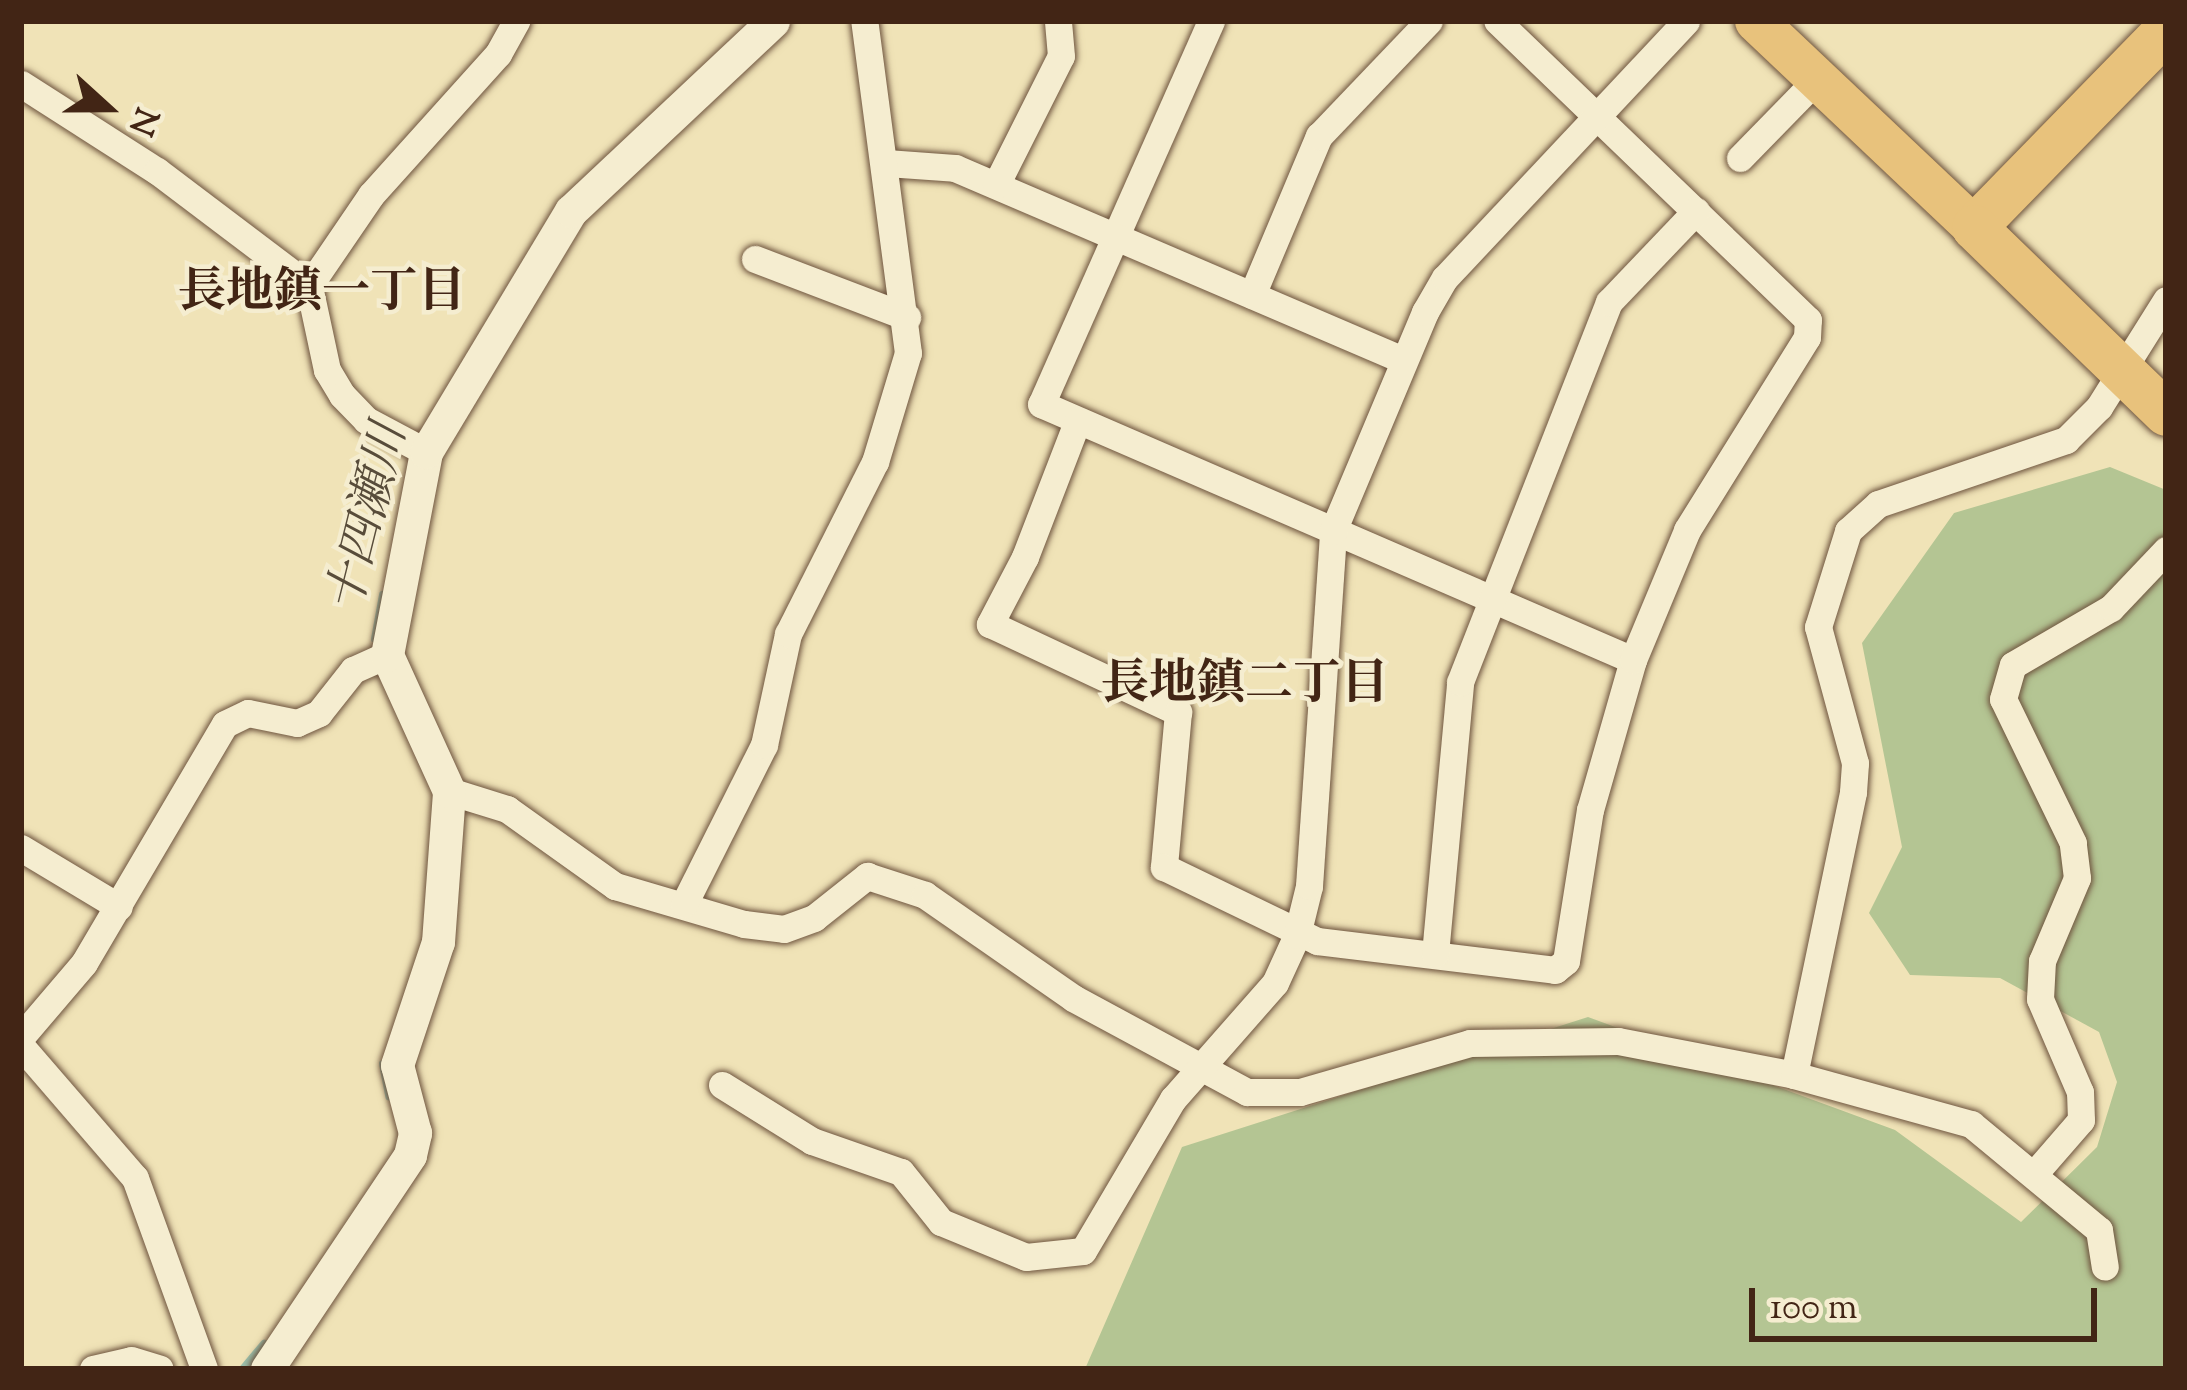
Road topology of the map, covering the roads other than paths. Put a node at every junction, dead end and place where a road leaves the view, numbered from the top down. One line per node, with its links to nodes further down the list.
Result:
1 (516, 21): 22 (street)
2 (773, 21): 30 (street)
3 (865, 21): 16 (street)
4 (1058, 21): 17 (street)
5 (1210, 21): 20 (street)
6 (1429, 21): 23 (street)
7 (1497, 21): 14 (street)
8 (1685, 21): 14 (street)
9 (1756, 21): 12 (main road)
10 (2166, 30): 19 (highway)
11 (2166, 55): 19 (highway)
12 (1817, 79): 15 (street); 19 (main road)
13 (21, 84): 22 (street)
14 (1596, 114): 18 (street); 26 (street)
15 (1740, 158)
16 (886, 164): 17 (street); 25 (street)
17 (996, 185): 20 (street)
18 (1696, 211): 33 (street); 35 (street)
19 (1979, 232): 27 (highway)
20 (1112, 236): 23 (street); 29 (street)
21 (754, 259): 25 (street)
22 (309, 286): 30 (street)
23 (1252, 295): 26 (street)
24 (2166, 300): 27 (street)
25 (907, 317): 38 (street)
26 (1402, 360): 31 (street)
27 (2122, 368): 28 (highway); 44 (street)
28 (2166, 413)
29 (1077, 422): 31 (street); 40 (street)
30 (426, 452): 34 (street)
31 (1333, 531): 33 (street); 40 (street)
32 (2166, 550): 46 (street)
33 (1490, 599): 35 (street); 41 (street)
34 (387, 655): 36 (street); 39 (street)
35 (1633, 660): 41 (street)
36 (449, 790): 38 (street); 51 (street)
37 (21, 848): 39 (street)
38 (683, 904): 43 (street)
39 (119, 907): 42 (street)
40 (1297, 934): 41 (street); 43 (street)
41 (1435, 954)
42 (21, 1041): 50 (street)
43 (1204, 1068): 44 (street); 45 (street)
44 (1794, 1075): 46 (street)
45 (722, 1085)
46 (2035, 1173): 47 (street)
47 (2105, 1267)
48 (92, 1369): 49 (street)
49 (160, 1369)
50 (205, 1369)
51 (267, 1369)

